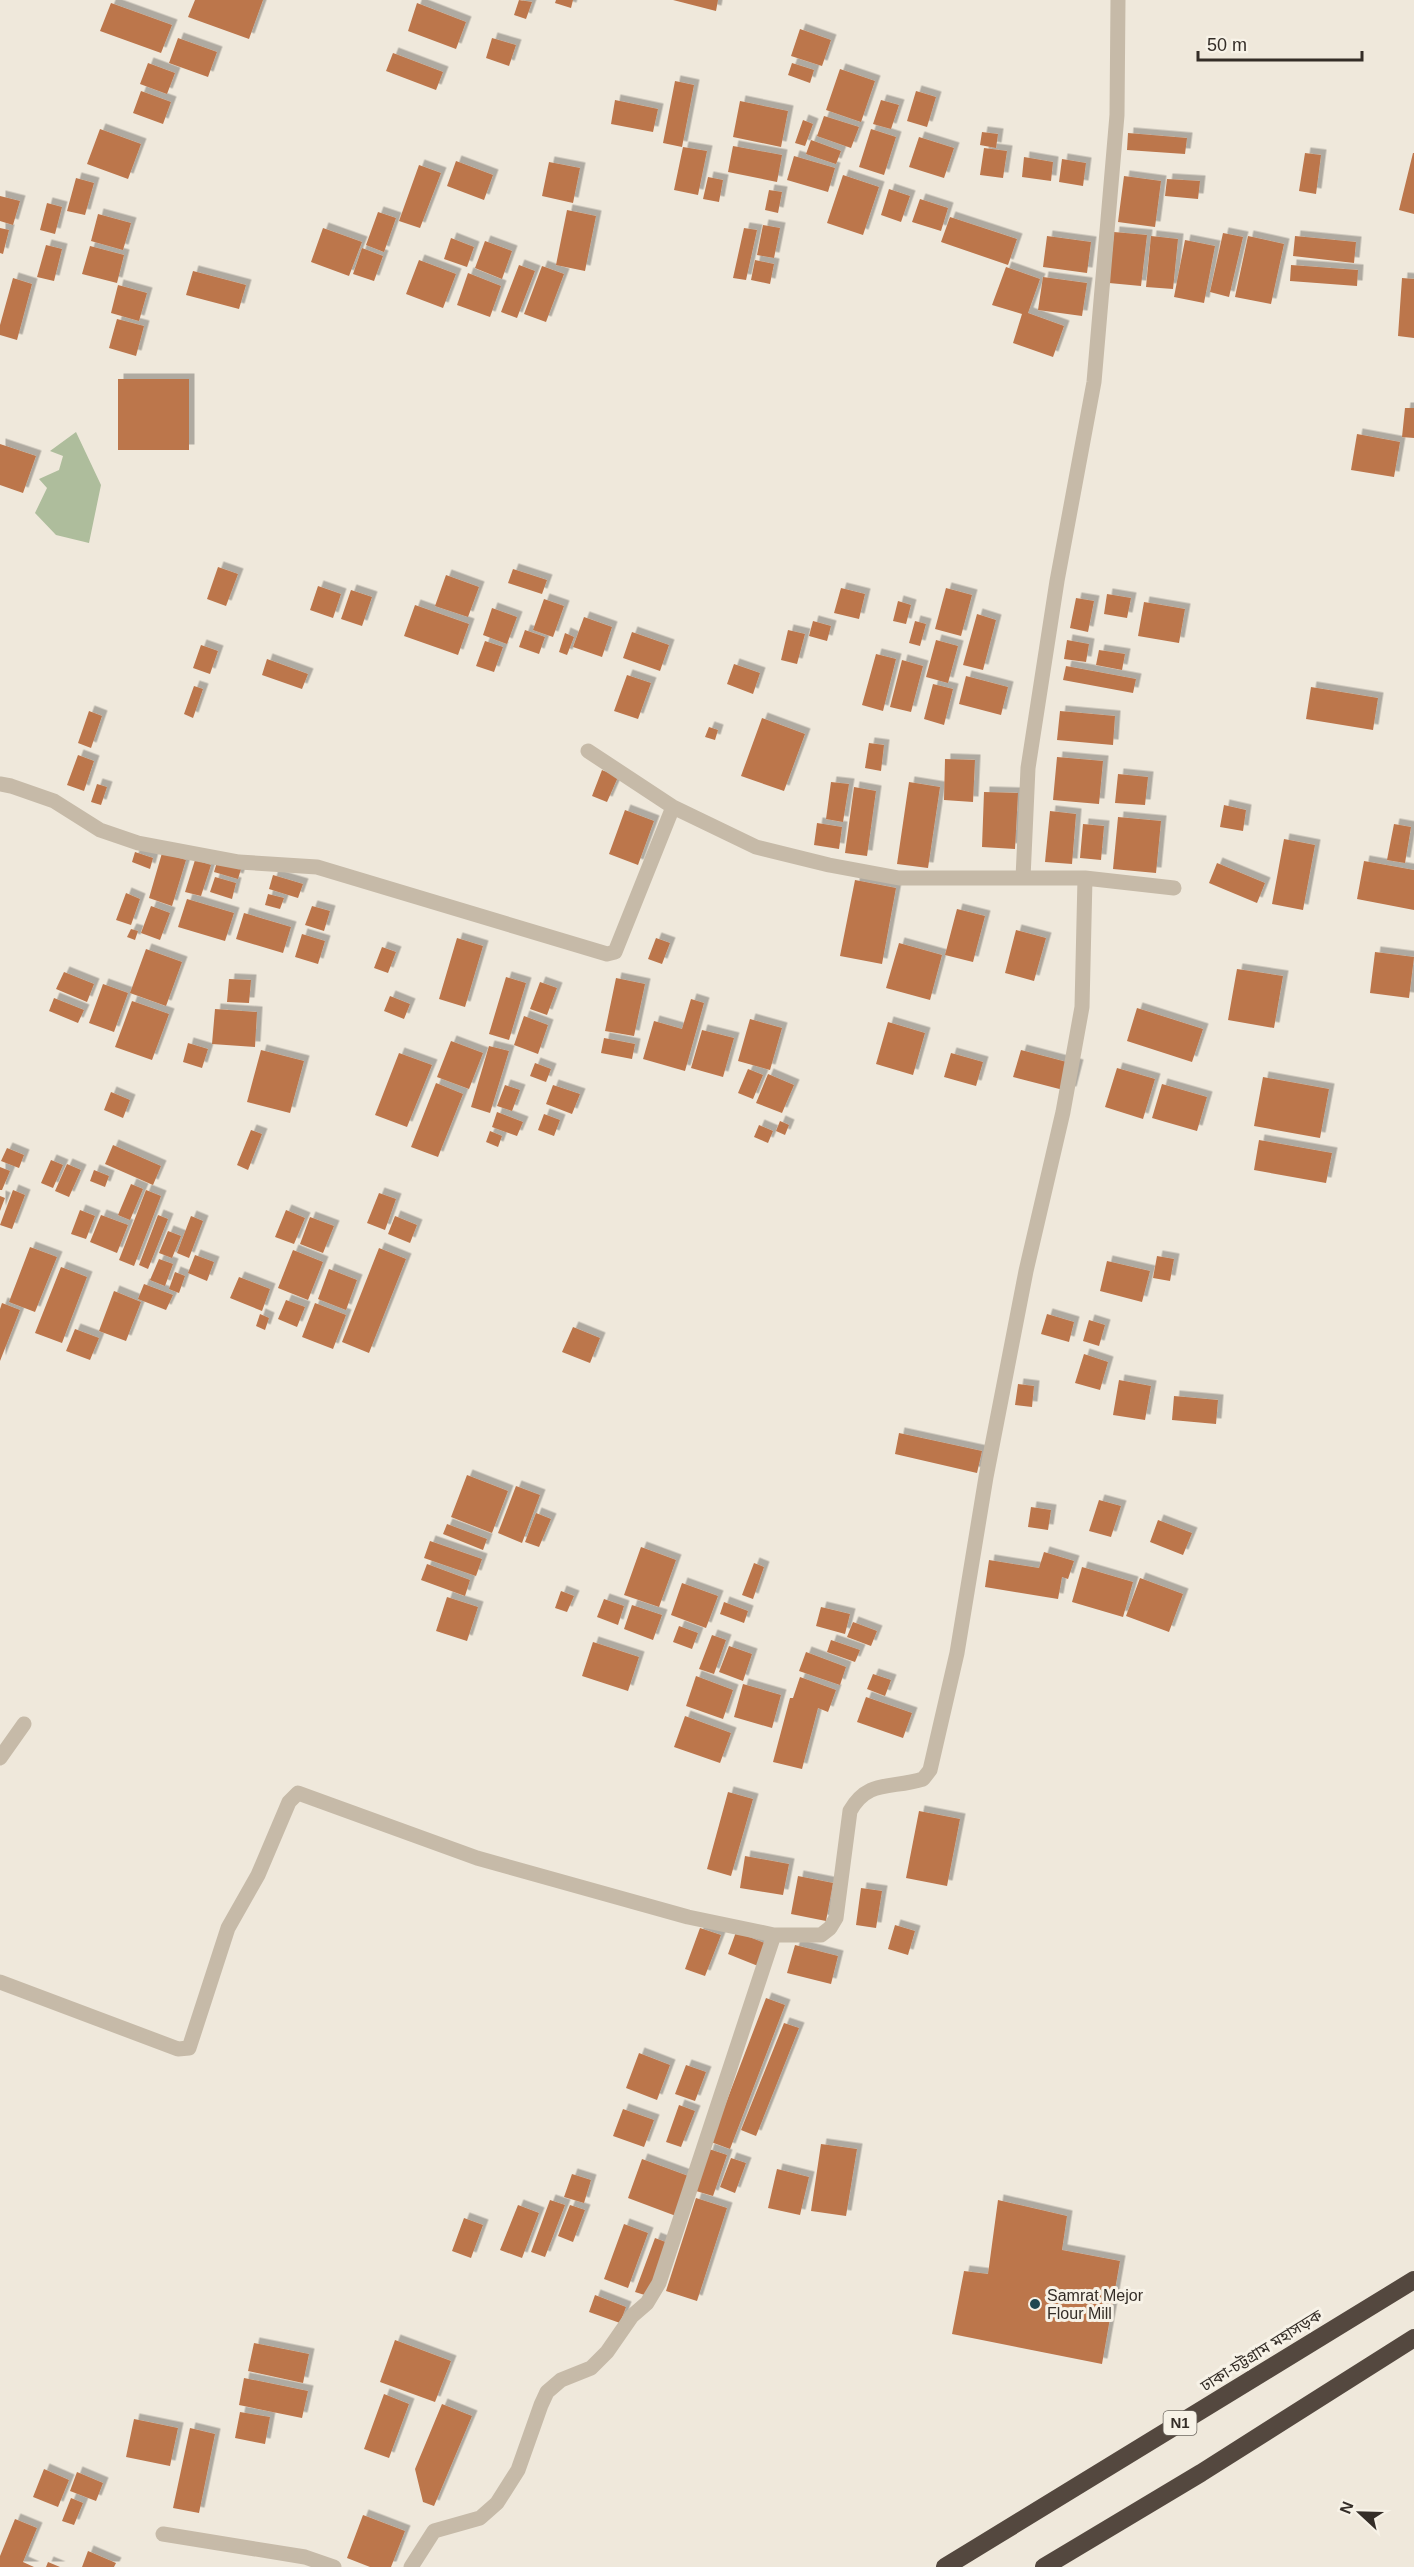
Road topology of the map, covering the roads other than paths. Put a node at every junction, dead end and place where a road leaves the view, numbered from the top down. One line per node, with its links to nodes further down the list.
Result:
1 (1118, 0): 5 (street)
2 (588, 751): 4 (street)
3 (0, 784): 4 (street)
4 (673, 807): 5 (street)
5 (1023, 878): 6 (street)
6 (1085, 878): 7 (street); 10 (street)
7 (1174, 888)
8 (24, 1724): 9 (street)
9 (0, 1758)
10 (774, 1935): 11 (street); 16 (street)
11 (0, 1982)
12 (1414, 2280): 17 (highway, ঢাকা-চট্টগ্রাম মহাসড়ক / N1)
13 (1414, 2338): 18 (highway)
14 (164, 2534): 15 (street)
15 (334, 2567)
16 (411, 2567)
17 (945, 2567)
18 (1044, 2567)

